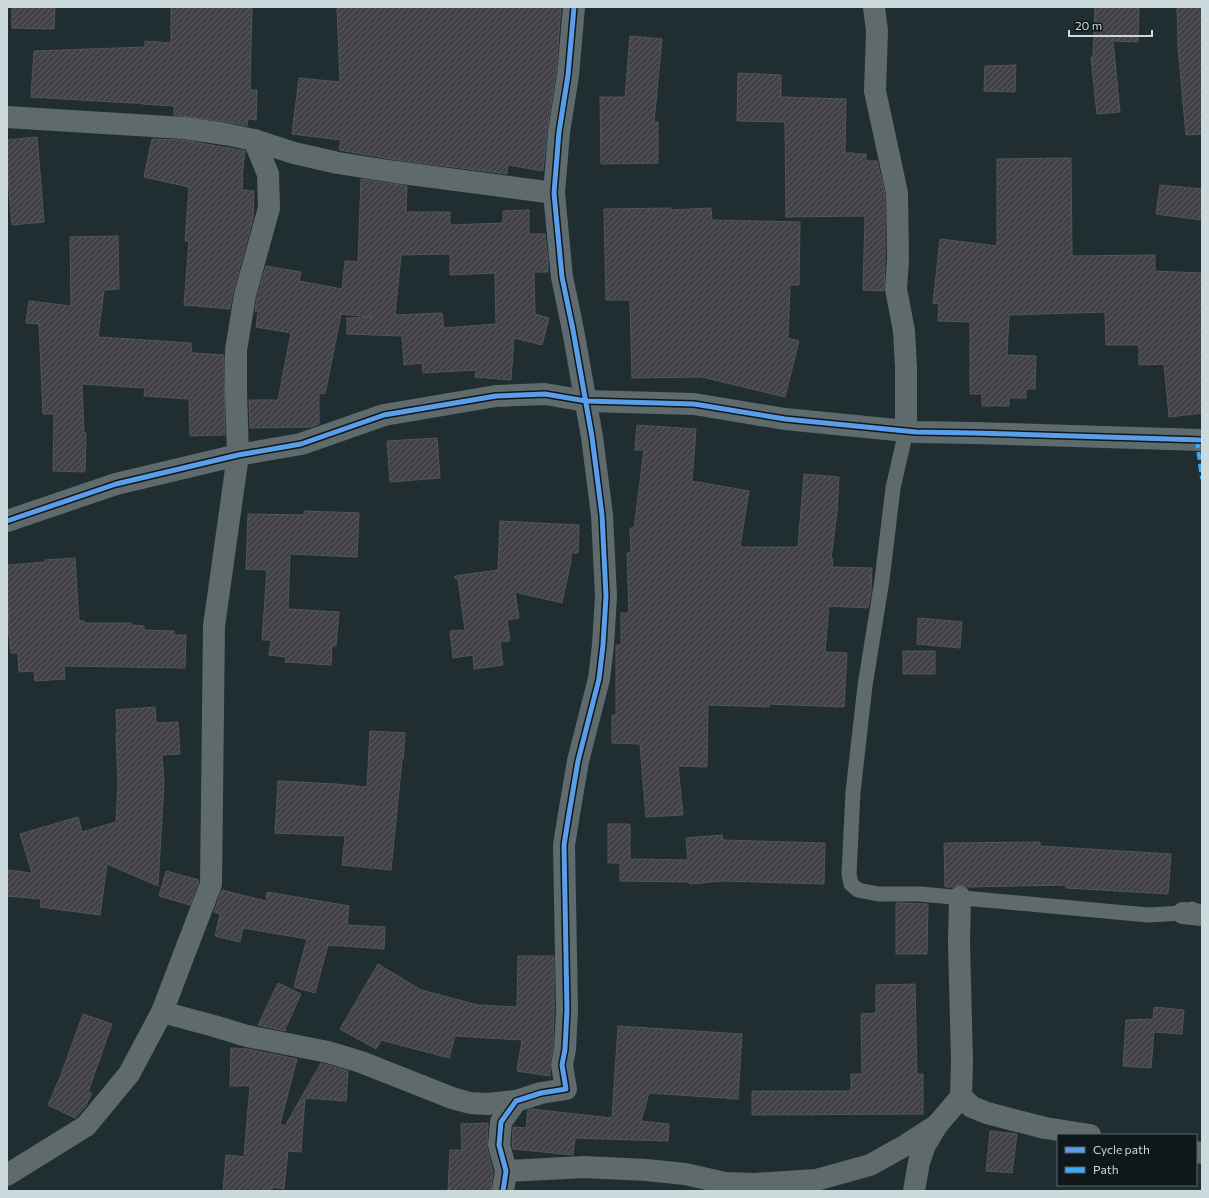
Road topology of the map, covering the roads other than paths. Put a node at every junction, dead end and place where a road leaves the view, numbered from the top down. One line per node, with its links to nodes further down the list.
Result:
1 (574, 7): 5 (street)
2 (874, 7): 7 (street)
3 (7, 117): 4 (street)
4 (254, 140): 5 (street); 9 (street)
5 (554, 193): 6 (street)
6 (586, 401): 7 (street); 9 (street); 15 (street)
7 (906, 431): 8 (street); 11 (lane)
8 (1202, 440)
9 (238, 455): 10 (street); 13 (street)
10 (7, 521)
11 (960, 897): 12 (lane); 14 (street)
12 (1196, 911)
13 (162, 1012): 15 (street); 18 (street)
14 (961, 1097): 16 (street); 17 (street)
15 (516, 1101): 19 (street)
16 (937, 1125): 19 (street); 20 (street)
17 (1084, 1134)
18 (7, 1175)
19 (505, 1181)
20 (914, 1191)

